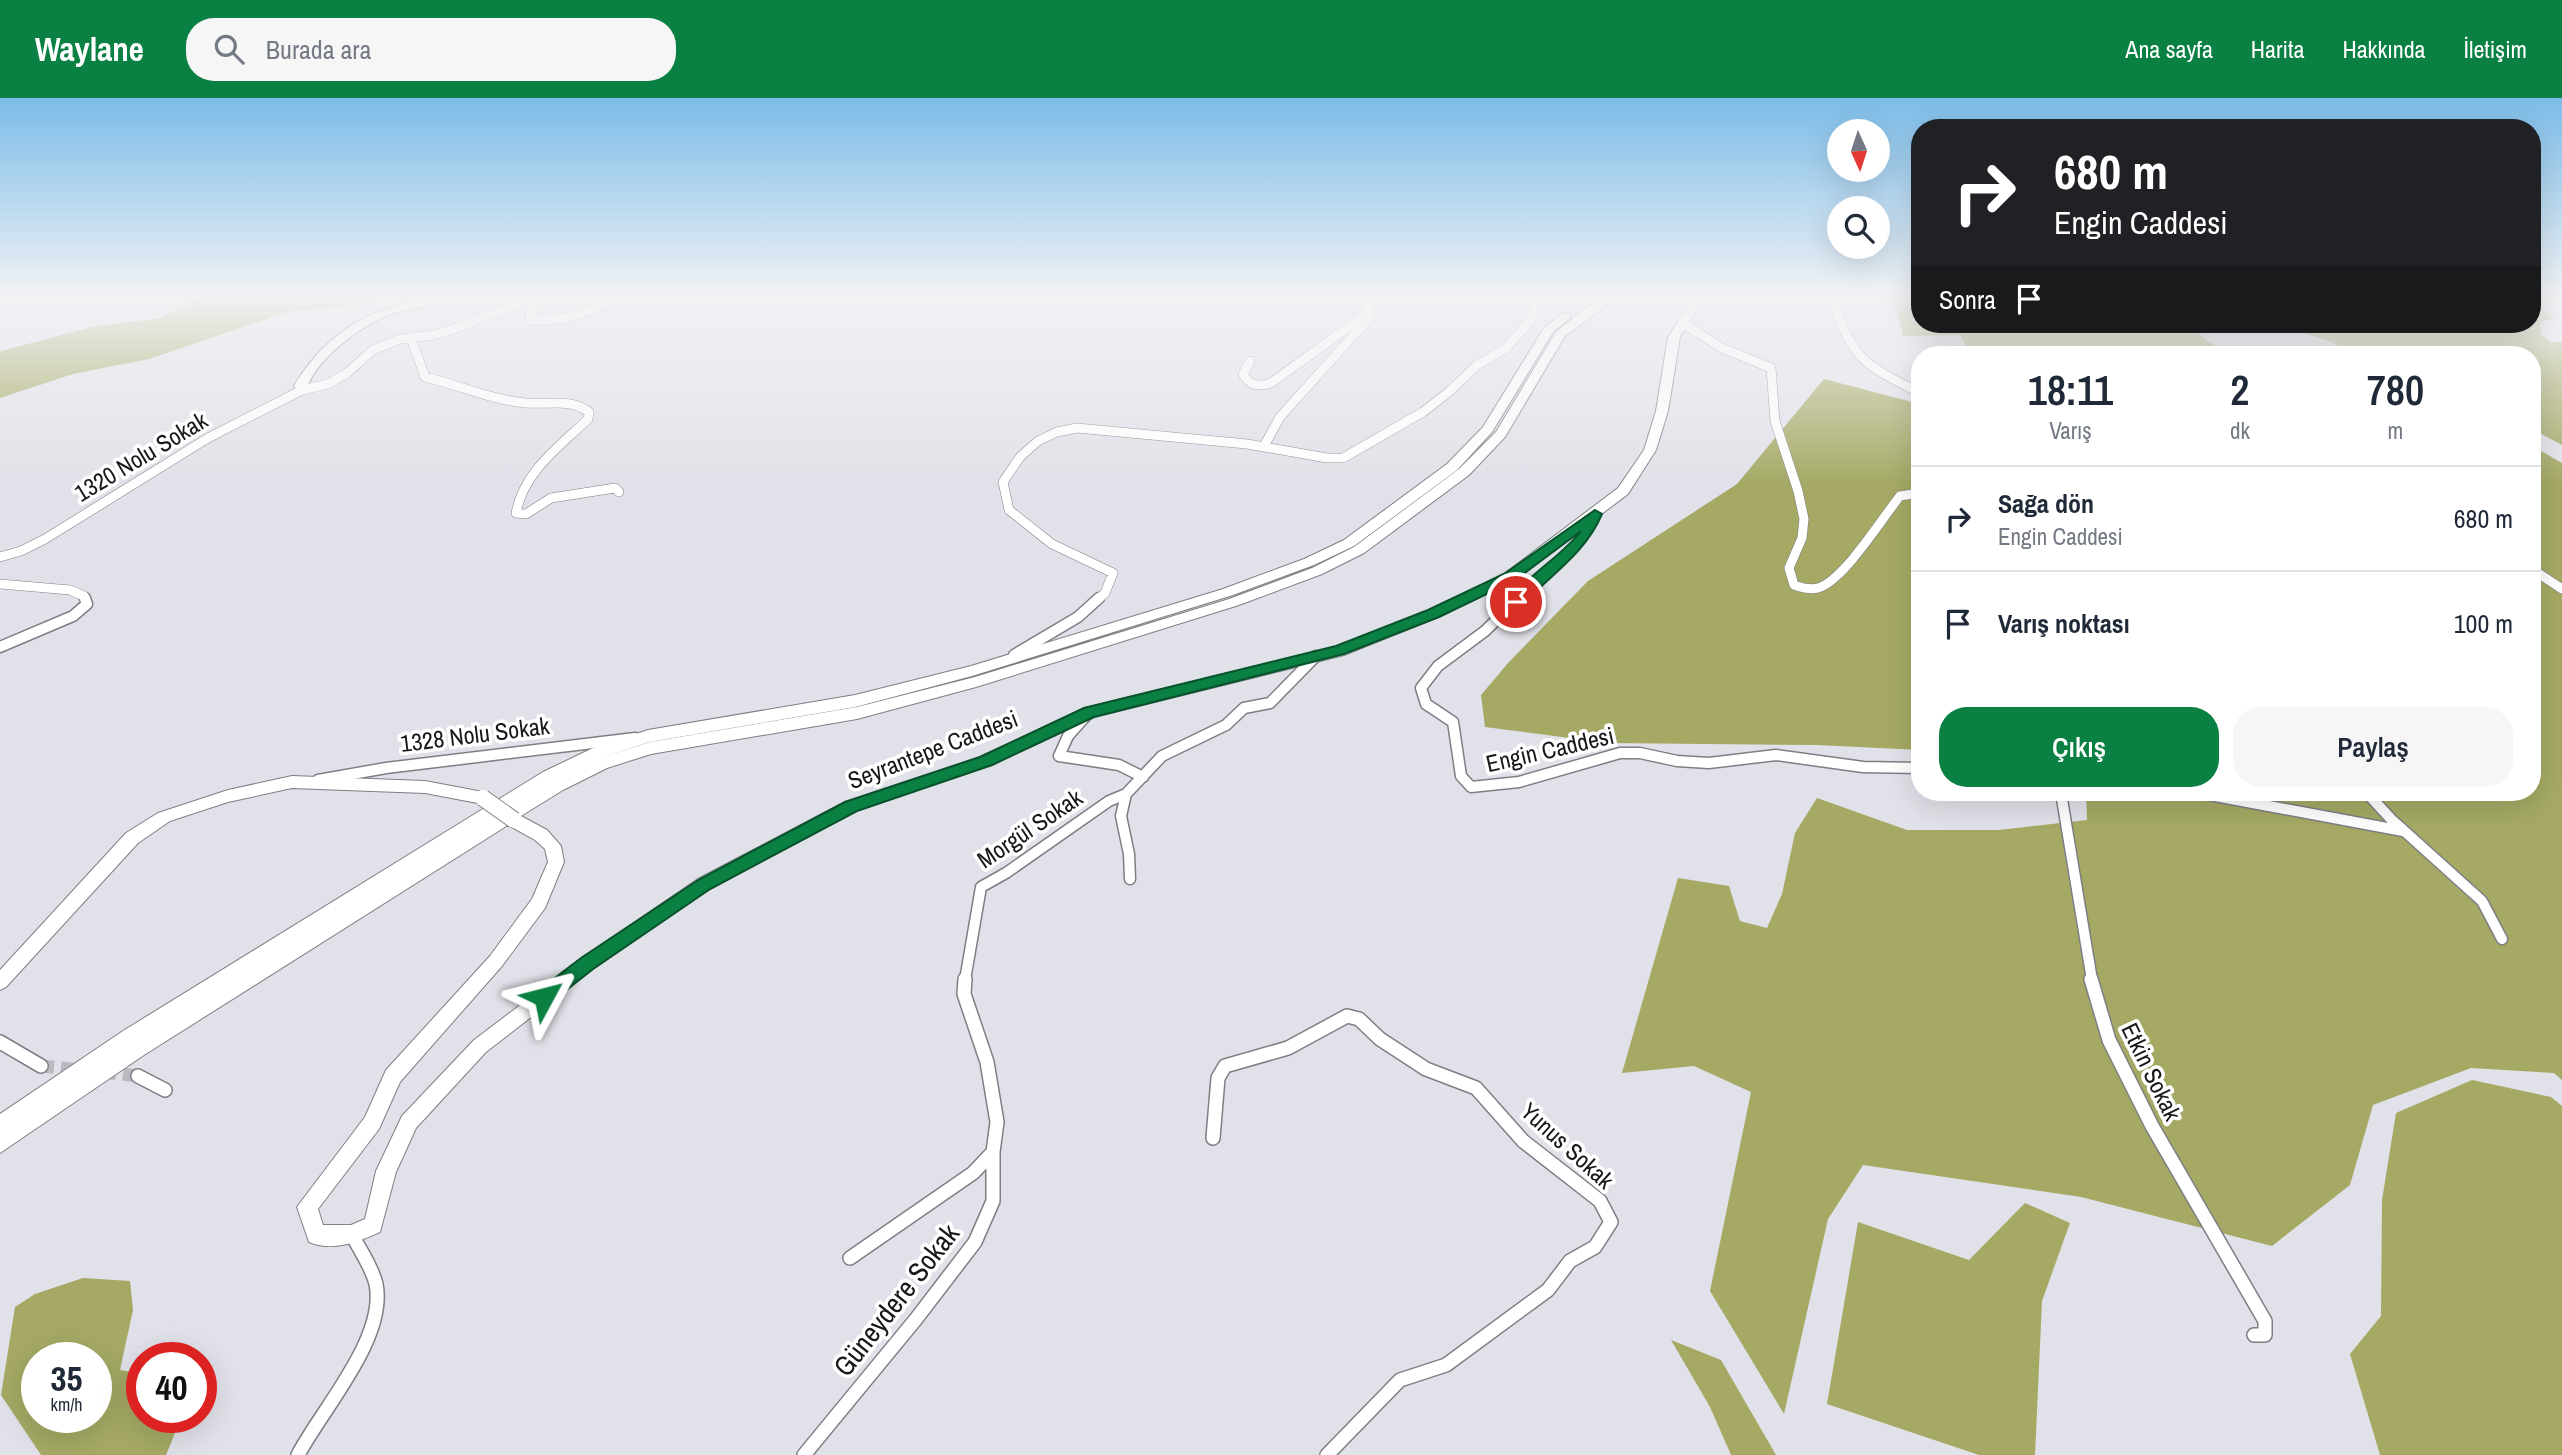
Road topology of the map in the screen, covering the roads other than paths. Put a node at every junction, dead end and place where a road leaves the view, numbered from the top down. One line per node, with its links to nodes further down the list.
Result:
1 (324, 358): 14 (main road)
2 (364, 358): 14 (street, 1320 Nolu Sokak)
3 (418, 358): 16 (street)
4 (1306, 358): 12 (street)
5 (1331, 358): 15 (street)
6 (1488, 358): 15 (street)
7 (1531, 358): 25 (main road)
8 (1546, 358): 46 (main road)
9 (1671, 358): 18 (main road, Seyrantepe Caddesi)
10 (1748, 358): 17 (street)
11 (1864, 358): 13 (street)
12 (1250, 361)
13 (1911, 388)
14 (302, 390): 19 (street, 1320 Nolu Sokak)
15 (1264, 446): 25 (street)
16 (619, 492)
17 (1911, 494)
18 (1595, 514): 24 (main road, Seyrantepe Caddesi); 28 (street, Engin Caddesi)
19 (0, 556)
20 (2541, 575): 22 (street)
21 (0, 584): 23 (street)
22 (2562, 589)
23 (0, 647)
24 (1316, 656): 26 (main road, Seyrantepe Caddesi); 29 (street)
25 (1003, 661): 27 (main road)
26 (1090, 712): 29 (street); 48 (main road, Seyrantepe Caddesi)
27 (652, 736): 30 (street, 1328 Nolu Sokak); 44 (main road)
28 (1911, 768)
29 (1143, 777): 31 (street)
30 (305, 782): 38 (main road); 48 (main road, bridge)
31 (1126, 794): 36 (street, Morgül Sokak); 42 (street, Morgül Sokak)
32 (2062, 801): 50 (street, Etkin Sokak)
33 (2242, 801): 35 (street)
34 (2375, 801): 35 (street)
35 (2403, 831): 37 (street)
36 (1130, 879)
37 (2502, 939)
38 (0, 982)
39 (0, 1042): 40 (street)
40 (41, 1066)
41 (138, 1076): 43 (street)
42 (990, 1078): 47 (street, Güneydere Sokak)
43 (164, 1090)
44 (0, 1125)
45 (1213, 1138): 53 (street, Yunus Sokak)
46 (0, 1144)
47 (993, 1152): 49 (street); 52 (street, Güneydere Sokak)
48 (352, 1235): 51 (street)
49 (850, 1258)
50 (2254, 1335)
51 (298, 1455)
52 (804, 1455)
53 (1327, 1455)

